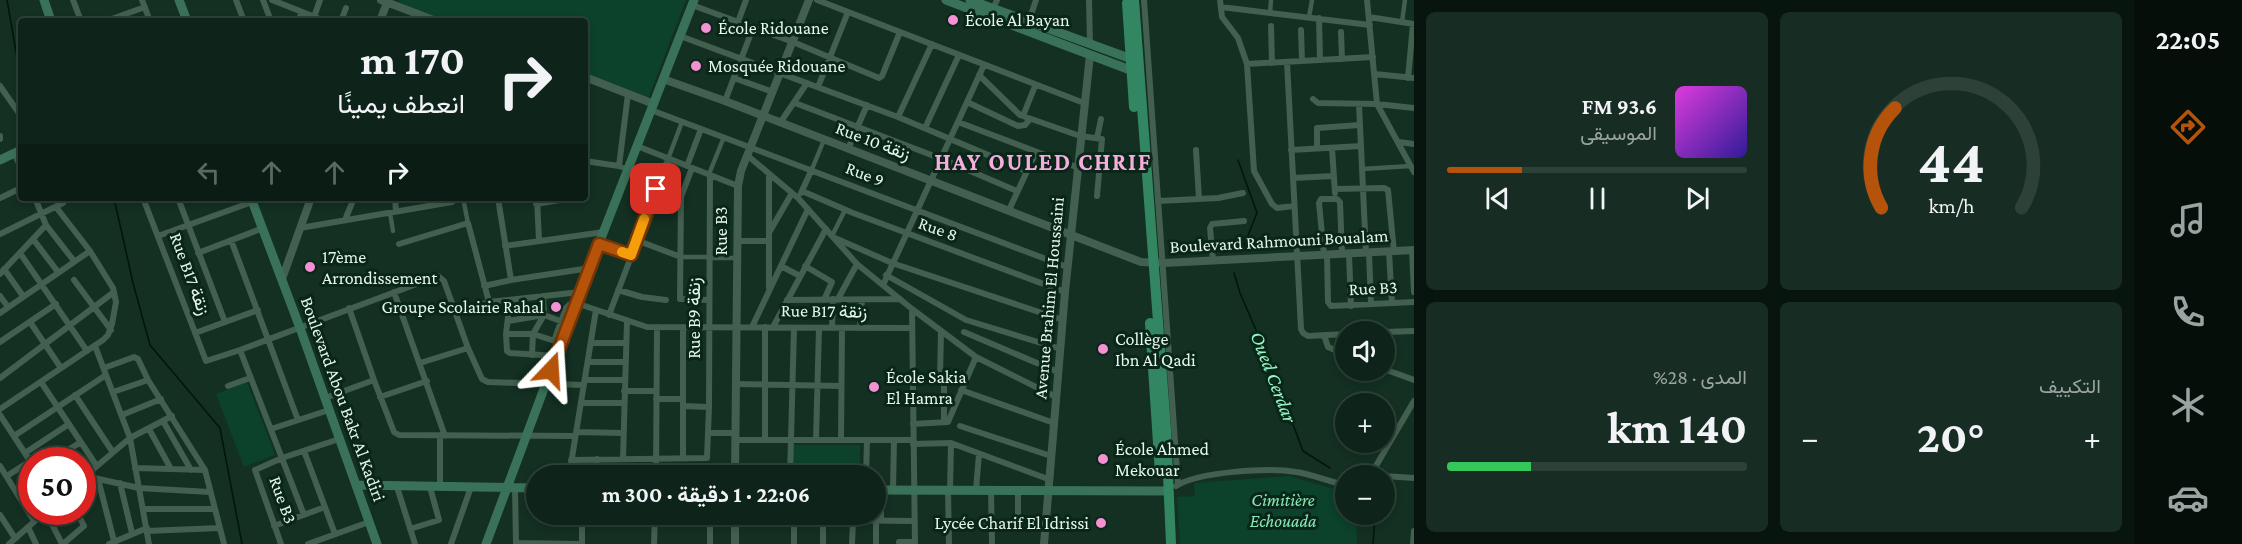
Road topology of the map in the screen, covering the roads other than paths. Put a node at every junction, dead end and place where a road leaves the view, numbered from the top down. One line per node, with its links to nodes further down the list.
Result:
1 (44, 0): 36 (main road)
2 (179, 0): 40 (main road)
3 (236, 0): 41 (street)
4 (263, 0): 42 (street)
5 (272, 0): 28 (street)
6 (295, 0): 28 (street)
7 (320, 0): 34 (street)
8 (746, 0): 50 (street)
9 (809, 0): 59 (street, Rue B3)
10 (817, 0): 32 (street)
11 (946, 0): 30 (main road)
12 (970, 0): 30 (main road)
13 (1036, 0): 48 (street)
14 (1080, 0): 24 (street)
15 (1127, 0): 74 (main road)
16 (1134, 0): 74 (main road)
17 (1144, 0): 74 (street)
18 (1271, 0): 33 (street)
19 (1312, 0): 35 (street)
20 (1367, 0): 49 (street)
21 (1405, 0): 51 (street)
22 (76, 1): 37 (street)
23 (385, 1): 45 (street); 46 (street)
24 (1089, 2): 61 (street)
25 (143, 3): 38 (street); 39 (street)
26 (693, 3): 50 (street); 58 (main road)
27 (1220, 4): 33 (street); 72 (street)
28 (292, 8): 31 (street)
29 (346, 8): 44 (street)
30 (993, 8): 48 (main road); 63 (main road)
31 (302, 12): 34 (street); 43 (street)
32 (848, 12): 56 (street); 66 (street)
33 (1269, 13): 35 (street)
34 (314, 17)
35 (1309, 17): 47 (street)
36 (50, 18)
37 (80, 18)
38 (112, 18)
39 (149, 18)
40 (186, 18)
41 (243, 18)
42 (270, 18)
43 (299, 18)
44 (342, 18)
45 (381, 18)
46 (428, 18)
47 (1320, 18): 49 (street); 68 (street)
48 (1029, 21): 61 (main road)
49 (1369, 21): 51 (street); 65 (street)
50 (738, 22): 54 (street)
51 (1402, 22): 52 (street)
52 (1414, 24): 80 (street)
53 (1271, 26): 71 (street)
54 (753, 28): 59 (street); 64 (street)
55 (1301, 30): 69 (street)
56 (900, 32): 60 (street); 66 (street)
57 (1341, 32): 67 (street)
58 (680, 36): 64 (street); 81 (main road)
59 (793, 42): 66 (street); 75 (street, Rue B3)
60 (932, 44): 62 (street); 101 (street)
61 (1090, 44): 74 (main road)
62 (959, 55): 73 (street); 109 (street)
63 (1090, 55): 74 (main road); 93 (street, Avenue Brahim El Houssaini)
64 (741, 57): 75 (street); 79 (street)
65 (1373, 57): 67 (street); 76 (street)
66 (830, 58): 85 (street)
67 (1342, 59): 68 (street)
68 (1320, 60): 69 (street)
69 (1302, 61): 70 (street)
70 (1287, 62): 71 (street); 124 (street)
71 (1272, 63): 72 (street)
72 (1247, 64): 172 (street)
73 (984, 65): 77 (street); 84 (street)
74 (1138, 67): 170 (street); 221 (main road)
75 (781, 72): 82 (street); 86 (street, Rue B3)
76 (1375, 74): 80 (street); 95 (street)
77 (979, 75): 91 (street); 102 (street)
78 (588, 78): 87 (street)
79 (734, 78): 86 (street); 90 (street)
80 (1411, 78)
81 (663, 79): 90 (street, Rue 10 زنقة); 97 (main road)
82 (807, 83): 85 (street); 92 (street)
83 (0, 86): 88 (street)
84 (1035, 86): 93 (street); 102 (street)
85 (818, 87): 96 (street)
86 (773, 92): 100 (street, Rue B3)
87 (628, 94): 97 (street); 132 (street)
88 (2, 95): 99 (street)
89 (1313, 99): 94 (street)
90 (725, 101): 100 (street, Rue 10 زنقة)
91 (967, 102): 102 (street); 105 (street)
92 (795, 103): 106 (street); 108 (street)
93 (1084, 103): 111 (street, Avenue Brahim El Houssaini)
94 (1359, 104): 95 (street); 107 (street)
95 (1377, 104): 98 (street); 116 (street)
96 (867, 105): 101 (street); 108 (street)
97 (652, 107): 104 (street, Rue 9); 118 (main road)
98 (1414, 108)
99 (18, 113)
100 (763, 116): 106 (street, Rue 10 زنقة); 125 (street, Rue B3)
101 (898, 117): 109 (street)
102 (1026, 118): 111 (street)
103 (1101, 118): 113 (street)
104 (682, 122): 110 (street, Rue 9); 128 (street)
105 (958, 122): 115 (street); 127 (street)
106 (780, 123): 114 (street, Rue 10 زنقة)
107 (1360, 124): 119 (street); 120 (street)
108 (858, 126): 122 (street); 129 (street)
109 (925, 128): 115 (street)
110 (701, 129): 112 (street, Rue 9); 133 (street)
111 (1080, 136): 113 (street); 134 (street, Avenue Brahim El Houssaini)
112 (724, 137): 125 (street, Rue 9); 140 (street)
113 (1097, 138): 152 (street)
114 (824, 140): 122 (street, Rue 10 زنقة); 135 (street)
115 (950, 141): 129 (street); 138 (street)
116 (1399, 142): 117 (street); 137 (street)
117 (1414, 144)
118 (637, 146): 128 (street); 132 (main road)
119 (1361, 146): 121 (street); 136 (street)
120 (1317, 148): 121 (street); 124 (street)
121 (1332, 148): 141 (street)
122 (848, 149): 143 (street, Rue 10 زنقة)
123 (1196, 150): 154 (street)
124 (1291, 150): 142 (street)
125 (750, 151): 135 (street, Rue 9); 139 (street); 144 (street, Rue B3)
126 (17, 152): 130 (main road)
127 (1036, 152): 134 (street); 138 (street)
128 (668, 159): 133 (street); 198 (street)
129 (942, 159): 143 (street); 149 (street)
130 (0, 160)
131 (588, 161): 132 (street)
132 (624, 167): 189 (main road)
133 (689, 167): 140 (street); 214 (street)
134 (1079, 168): 193 (street, Avenue Brahim El Houssaini)
135 (812, 169): 148 (street); 176 (street, Rue 9)
136 (1362, 169): 137 (street); 147 (street)
137 (1413, 169)
138 (1026, 171): 149 (street)
139 (769, 174): 151 (street); 190 (street)
140 (709, 175): 144 (street); 216 (street, Rue B9 زنقة)
141 (1334, 176): 142 (street); 146 (street)
142 (1293, 178): 172 (street)
143 (932, 181): 176 (street); 177 (street, Rue 10 زنقة)
144 (738, 186): 199 (street, Rue B3)
145 (18, 189): 153 (street)
146 (1335, 189): 147 (street); 155 (street)
147 (1364, 189): 207 (street); 210 (street)
148 (802, 191): 151 (street); 175 (street, Rue 8)
149 (1017, 191): 177 (street)
150 (1243, 193): 154 (street)
151 (795, 196): 174 (street); 190 (street)
152 (1097, 196)
153 (0, 198)
154 (1199, 199): 170 (street)
155 (1338, 200): 211 (street); 213 (street)
156 (36, 201): 179 (street)
157 (63, 201): 173 (street)
158 (144, 201): 194 (street, Rue B17 زنقة)
159 (180, 201): 184 (street)
160 (249, 201): 184 (street)
161 (252, 201): 185 (main road, Boulevard Abou Bakr Al Kadiri)
162 (310, 201): 186 (street)
163 (353, 201): 180 (street)
164 (395, 201): 178 (street)
165 (430, 201): 171 (street)
166 (453, 201): 171 (street)
167 (464, 201): 182 (street)
168 (498, 201): 204 (street)
169 (536, 201): 200 (street)
170 (1158, 201): 221 (street)
171 (431, 206): 178 (street)
172 (1294, 206): 215 (street)
173 (56, 207): 179 (street); 206 (street)
174 (808, 209): 187 (street); 223 (street)
175 (845, 210): 191 (street, Rue 8); 195 (street)
176 (918, 210): 191 (street); 225 (street, Rue 9)
177 (1009, 210): 193 (street, Rue 10 زنقة)
178 (393, 212): 180 (street); 188 (street)
179 (42, 214): 183 (street); 192 (street)
180 (345, 220): 186 (street)
181 (1244, 221): 218 (street)
182 (468, 223): 202 (street); 236 (street)
183 (46, 225): 196 (street); 219 (street)
184 (188, 225): 194 (street); 209 (street)
185 (263, 228): 197 (street); 231 (main road, Boulevard Abou Bakr Al Kadiri)
186 (300, 228): 231 (street)
187 (826, 229): 195 (street); 224 (street)
188 (393, 231)
189 (604, 232): 200 (street); 203 (main road)
190 (769, 233): 201 (street)
191 (907, 233): 220 (street); 243 (street, Rue 8)
192 (0, 234)
193 (1071, 234): 221 (street, Rue 10 زنقة); 225 (street, Avenue Brahim El Houssaini)
194 (158, 236): 298 (street, Rue B17 زنقة)
195 (833, 237): 220 (street); 222 (street)
196 (33, 239): 208 (street); 228 (street)
197 (231, 240): 209 (street); 266 (street)
198 (636, 240): 212 (street); 214 (street)
199 (738, 240): 201 (street); 217 (street, Rue B3)
200 (539, 241): 204 (street)
201 (769, 241): 238 (street)
202 (399, 244)
203 (599, 244): 212 (street); 226 (main road)
204 (506, 246): 233 (street)
205 (1413, 250): 207 (street, Boulevard Rahmouni Boualam); 239 (street)
206 (90, 251): 219 (street); 240 (street)
207 (1392, 252): 210 (street, Boulevard Rahmouni Boualam); 258 (street)
208 (20, 253): 227 (street); 234 (street)
209 (198, 253): 276 (street)
210 (1367, 253): 211 (street, Boulevard Rahmouni Boualam); 260 (street)
211 (1346, 254): 213 (street, Boulevard Rahmouni Boualam); 261 (street)
212 (631, 255): 237 (street)
213 (1326, 255): 215 (street, Boulevard Rahmouni Boualam); 261 (street, Rue B3)
214 (681, 257): 216 (street); 251 (street)
215 (1297, 257): 218 (street, Boulevard Rahmouni Boualam); 302 (street)
216 (708, 258): 217 (street); 251 (street, Rue B9 زنقة)
217 (738, 258): 282 (street, Rue B3)
218 (1213, 260): 221 (street, Boulevard Rahmouni Boualam)
219 (74, 261): 228 (street)
220 (892, 263): 229 (street); 272 (street)
221 (1154, 263): 374 (main road)
222 (858, 264): 235 (street); 247 (street)
223 (782, 266): 230 (street); 238 (street)
224 (805, 266): 230 (street); 253 (street)
225 (1067, 267): 243 (street, Avenue Brahim El Houssaini)
226 (590, 268): 233 (street); 242 (main road)
227 (2, 271): 245 (street)
228 (58, 272): 234 (street)
229 (886, 275): 235 (street); 311 (street)
230 (800, 276): 252 (street)
231 (282, 279): 286 (main road, Boulevard Abou Bakr Al Kadiri)
232 (74, 280): 263 (street)
233 (511, 280): 236 (street)
234 (42, 284): 245 (street); 259 (street)
235 (883, 285): 248 (street)
236 (484, 286): 255 (street)
237 (618, 290): 250 (street); 271 (street)
238 (770, 291): 283 (street)
239 (1414, 291)
240 (114, 292): 263 (street); 293 (street)
241 (394, 292): 264 (street); 268 (street); 320 (street)
242 (580, 292): 246 (street); 257 (main road)
243 (1065, 292): 272 (street, Avenue Brahim El Houssaini)
244 (0, 296): 262 (street)
245 (23, 296): 262 (street)
246 (543, 296): 249 (street); 270 (street)
247 (836, 299): 253 (street); 254 (street); 289 (street)
248 (900, 299): 254 (street); 265 (street)
249 (510, 300): 255 (street); 273 (street)
250 (666, 300)
251 (708, 300): 281 (street, Rue B9 زنقة)
252 (787, 300): 253 (street); 285 (street)
253 (824, 300)
254 (862, 300): 291 (street)
255 (489, 302): 268 (street)
256 (1414, 302): 258 (street, Rue B3)
257 (576, 303): 267 (street, Rue B17 زنقة); 277 (main road)
258 (1392, 303): 260 (street, Rue B3)
259 (56, 304): 275 (street); 278 (street)
260 (1371, 304): 261 (street, Rue B3)
261 (1351, 306)
262 (8, 307): 269 (street)
263 (95, 307): 278 (street); 293 (street)
264 (349, 308): 286 (street); 334 (street)
265 (912, 309): 292 (street); 294 (street)
266 (258, 310): 276 (street); 303 (street)
267 (596, 310): 271 (street, Rue B17 زنقة); 306 (street)
268 (457, 312): 310 (street)
269 (0, 313)
270 (544, 315): 273 (street); 277 (street); 300 (street)
271 (609, 315): 274 (street, Rue B17 زنقة)
272 (1063, 320): 311 (street, Avenue Brahim El Houssaini)
273 (508, 321): 299 (street)
274 (627, 321): 279 (street, Rue B17 زنقة); 307 (street)
275 (30, 322): 304 (street); 308 (street)
276 (225, 322): 298 (street)
277 (565, 322): 305 (main road)
278 (70, 326): 308 (street); 314 (street)
279 (657, 327): 280 (street, Rue B17 زنقة); 349 (street)
280 (683, 327): 281 (street, Rue B17 زنقة); 355 (street)
281 (709, 327): 282 (street, Rue B17 زنقة); 359 (street, Rue B9 زنقة)
282 (736, 327): 283 (street, Rue B17 زنقة); 338 (street, Rue B3)
283 (752, 327): 284 (street, Rue B17 زنقة)
284 (765, 327): 285 (street, Rue B17 زنقة); 340 (street)
285 (773, 327): 287 (street, Rue B17 زنقة)
286 (300, 328): 303 (street); 352 (main road, Boulevard Abou Bakr Al Kadiri)
287 (794, 328): 288 (street, Rue B17 زنقة); 341 (street)
288 (819, 328): 289 (street, Rue B17 زنقة); 343 (street)
289 (832, 328): 290 (street, Rue B17 زنقة)
290 (842, 328): 291 (street, Rue B17 زنقة); 344 (street)
291 (860, 328): 292 (street, Rue B17 زنقة)
292 (911, 328): 330 (street)
293 (111, 330): 309 (street)
294 (941, 331): 317 (street); 329 (street)
295 (1414, 331): 297 (street)
296 (964, 332): 323 (street)
297 (1395, 332)
298 (195, 333): 312 (street, Rue B17 زنقة)
299 (506, 334): 300 (street); 315 (street)
300 (533, 334): 305 (street); 315 (street)
301 (1335, 334): 302 (street)
302 (1324, 335): 313 (street)
303 (268, 340): 312 (street); 365 (street)
304 (0, 342)
305 (557, 342): 316 (main road)
306 (591, 343): 307 (street); 318 (street)
307 (625, 343): 319 (street)
308 (45, 345): 321 (street); 327 (street)
309 (94, 346): 314 (street); 322 (street)
310 (468, 348): 320 (street); 339 (street)
311 (1061, 349): 323 (street, Avenue Brahim El Houssaini)
312 (240, 350): 328 (street)
313 (1335, 350)
314 (87, 351): 321 (street)
315 (532, 355): 316 (street)
316 (556, 356): 339 (main road)
317 (976, 357): 326 (street); 351 (street)
318 (588, 362): 319 (street); 337 (street)
319 (625, 362): 332 (street)
320 (420, 363): 335 (street)
321 (61, 368): 336 (street)
322 (104, 368): 325 (street); 331 (street)
323 (1058, 372): 351 (street, Avenue Brahim El Houssaini)
324 (1395, 373): 333 (street)
325 (106, 375): 347 (street); 348 (street)
326 (967, 376): 329 (street); 346 (street)
327 (0, 378)
328 (250, 378): 342 (street); 373 (street)
329 (942, 378): 330 (street); 367 (street)
330 (912, 379): 370 (street)
331 (148, 380): 347 (street); 353 (street)
332 (624, 380): 337 (street); 345 (street)
333 (1414, 380)
334 (374, 381): 350 (street); 352 (street)
335 (427, 381): 350 (street); 379 (street)
336 (40, 382): 358 (street); 360 (street)
337 (584, 382): 339 (street); 356 (street)
338 (736, 384): 340 (street); 381 (street, Rue B3)
339 (546, 385): 380 (main road)
340 (765, 385): 341 (street); 384 (street)
341 (791, 385): 343 (street); 385 (street)
342 (228, 386)
343 (817, 386): 344 (street); 386 (street)
344 (842, 386): 387 (street)
345 (624, 390): 349 (street); 357 (street)
346 (961, 390): 367 (street); 368 (street)
347 (113, 392): 363 (street)
348 (75, 395): 358 (street); 397 (street)
349 (656, 395): 355 (street); 404 (street)
350 (380, 397): 379 (street)
351 (1056, 397): 368 (street, Avenue Brahim El Houssaini)
352 (325, 398): 361 (main road, Boulevard Abou Bakr Al Kadiri)
353 (161, 399): 363 (street); 364 (street)
354 (1414, 401): 414 (street)
355 (683, 402): 359 (street); 405 (street)
356 (581, 403): 357 (street); 377 (street)
357 (624, 403): 375 (street)
358 (58, 407): 369 (street); 378 (street)
359 (709, 407): 376 (street, Rue B9 زنقة)
360 (0, 409)
361 (329, 410): 365 (street); 383 (main road, Boulevard Abou Bakr Al Kadiri)
362 (0, 415): 378 (street)
363 (122, 415): 382 (street)
364 (172, 416): 366 (street); 420 (street)
365 (298, 420): 373 (street)
366 (164, 421): 372 (street); 419 (street)
367 (946, 422): 370 (street)
368 (1054, 423): 400 (street, Avenue Brahim El Houssaini)
369 (69, 424): 390 (street); 394 (street)
370 (913, 424): 391 (street)
371 (960, 426): 400 (street)
372 (149, 429): 382 (street); 417 (street)
373 (271, 429): 401 (street)
374 (1166, 429): 428 (street); 445 (main road)
375 (623, 433): 377 (street); 403 (street)
376 (709, 433): 381 (street); 405 (street, Rue B9 زنقة)
377 (576, 434): 380 (street); 406 (street)
378 (14, 436): 393 (street)
379 (442, 436): 380 (street); 431 (street)
380 (526, 436): 434 (main road)
381 (736, 436): 384 (street); 411 (street, Rue B3)
382 (130, 438): 397 (street); 416 (street)
383 (339, 439): 398 (street); 429 (main road, Boulevard Abou Bakr Al Kadiri)
384 (765, 440): 385 (street)
385 (791, 440): 386 (street); 412 (street)
386 (816, 440): 387 (street)
387 (841, 440): 388 (street)
388 (867, 440): 389 (street); 413 (street)
389 (894, 440): 391 (street); 437 (street)
390 (81, 442): 395 (street); 396 (street)
391 (913, 442): 392 (street); 438 (street)
392 (951, 443): 399 (street); 439 (street)
393 (21, 447)
394 (34, 447)
395 (73, 447)
396 (84, 447)
397 (112, 451): 407 (street)
398 (304, 451): 401 (street); 447 (street)
399 (980, 454): 423 (street); 440 (street)
400 (1051, 456): 423 (street, Avenue Brahim El Houssaini)
401 (282, 458): 451 (street); 459 (street, Rue B3)
402 (597, 459): 403 (street); 406 (street); 409 (street)
403 (623, 459): 404 (street)
404 (655, 459): 405 (street); 410 (street)
405 (683, 459)
406 (571, 460): 408 (street)
407 (96, 465)
408 (570, 465)
409 (597, 465)
410 (655, 465)
411 (735, 465)
412 (790, 465)
413 (866, 465)
414 (1376, 465)
415 (0, 466): 421 (street)
416 (135, 468): 417 (street); 433 (street)
417 (171, 469): 419 (street)
418 (18, 470): 421 (street)
419 (191, 470): 420 (street)
420 (205, 470): 444 (street)
421 (7, 476): 446 (street)
422 (1395, 477): 424 (street)
423 (1048, 478): 443 (street, Avenue Brahim El Houssaini)
424 (1414, 478)
425 (98, 479): 427 (street); 478 (street)
426 (1335, 481): 428 (street)
427 (120, 483): 433 (street); 474 (street)
428 (1178, 484): 445 (street)
429 (356, 485): 430 (main road); 455 (main road, Boulevard Abou Bakr Al Kadiri)
430 (397, 487): 431 (main road); 472 (street)
431 (435, 487): 432 (main road); 472 (street)
432 (471, 487): 434 (main road); 491 (street)
433 (139, 488): 444 (street); 448 (street)
434 (511, 488): 435 (main road); 479 (street); 492 (main road)
435 (526, 488)
436 (886, 490): 437 (main road)
437 (893, 490): 438 (main road)
438 (913, 490): 439 (main road); 454 (street)
439 (949, 490): 440 (main road); 468 (street)
440 (976, 490): 441 (main road)
441 (991, 490): 442 (main road); 456 (street)
442 (1018, 491): 443 (main road); 452 (street)
443 (1047, 491): 445 (main road); 504 (street, Avenue Brahim El Houssaini)
444 (210, 492): 449 (street)
445 (1164, 492): 505 (main road); 506 (main road)
446 (18, 494)
447 (325, 507): 451 (street); 475 (street)
448 (143, 509): 449 (street); 471 (street)
449 (214, 509): 470 (street)
450 (0, 515): 476 (street)
451 (304, 515): 459 (street)
452 (1018, 516)
453 (886, 521): 454 (street)
454 (914, 521): 480 (street)
455 (369, 522): 475 (street); 489 (main road, Boulevard Abou Bakr Al Kadiri)
456 (992, 524): 468 (street); 503 (street)
457 (53, 525): 483 (street)
458 (84, 525): 483 (street)
459 (274, 525): 487 (street, Rue B3)
460 (582, 525): 494 (street)
461 (655, 525): 495 (street)
462 (710, 525): 496 (street)
463 (735, 525): 497 (street)
464 (794, 525): 498 (street)
465 (823, 525): 499 (street)
466 (853, 525): 500 (street)
467 (878, 525): 501 (street)
468 (948, 525): 502 (street)
469 (28, 527): 476 (street); 482 (street)
470 (219, 528): 471 (street); 486 (street)
471 (147, 529): 474 (street); 484 (street)
472 (410, 529): 490 (street)
473 (1414, 531): 507 (street)
474 (132, 533): 478 (street)
475 (335, 534): 488 (street)
476 (15, 538): 481 (street)
477 (899, 542): 480 (street)
478 (112, 543)
479 (516, 543): 493 (street)
480 (914, 543)
481 (9, 544)
482 (36, 544)
483 (63, 544)
484 (149, 544)
485 (218, 544): 486 (street)
486 (224, 544)
487 (281, 544)
488 (310, 544)
489 (377, 544)
490 (415, 544)
491 (451, 544)
492 (486, 544)
493 (547, 544): 494 (street)
494 (582, 544)
495 (654, 544)
496 (710, 544)
497 (735, 544)
498 (794, 544)
499 (823, 544)
500 (852, 544)
501 (876, 544)
502 (949, 544)
503 (992, 544)
504 (1044, 544)
505 (1165, 544)
506 (1171, 544)
507 (1413, 544)

